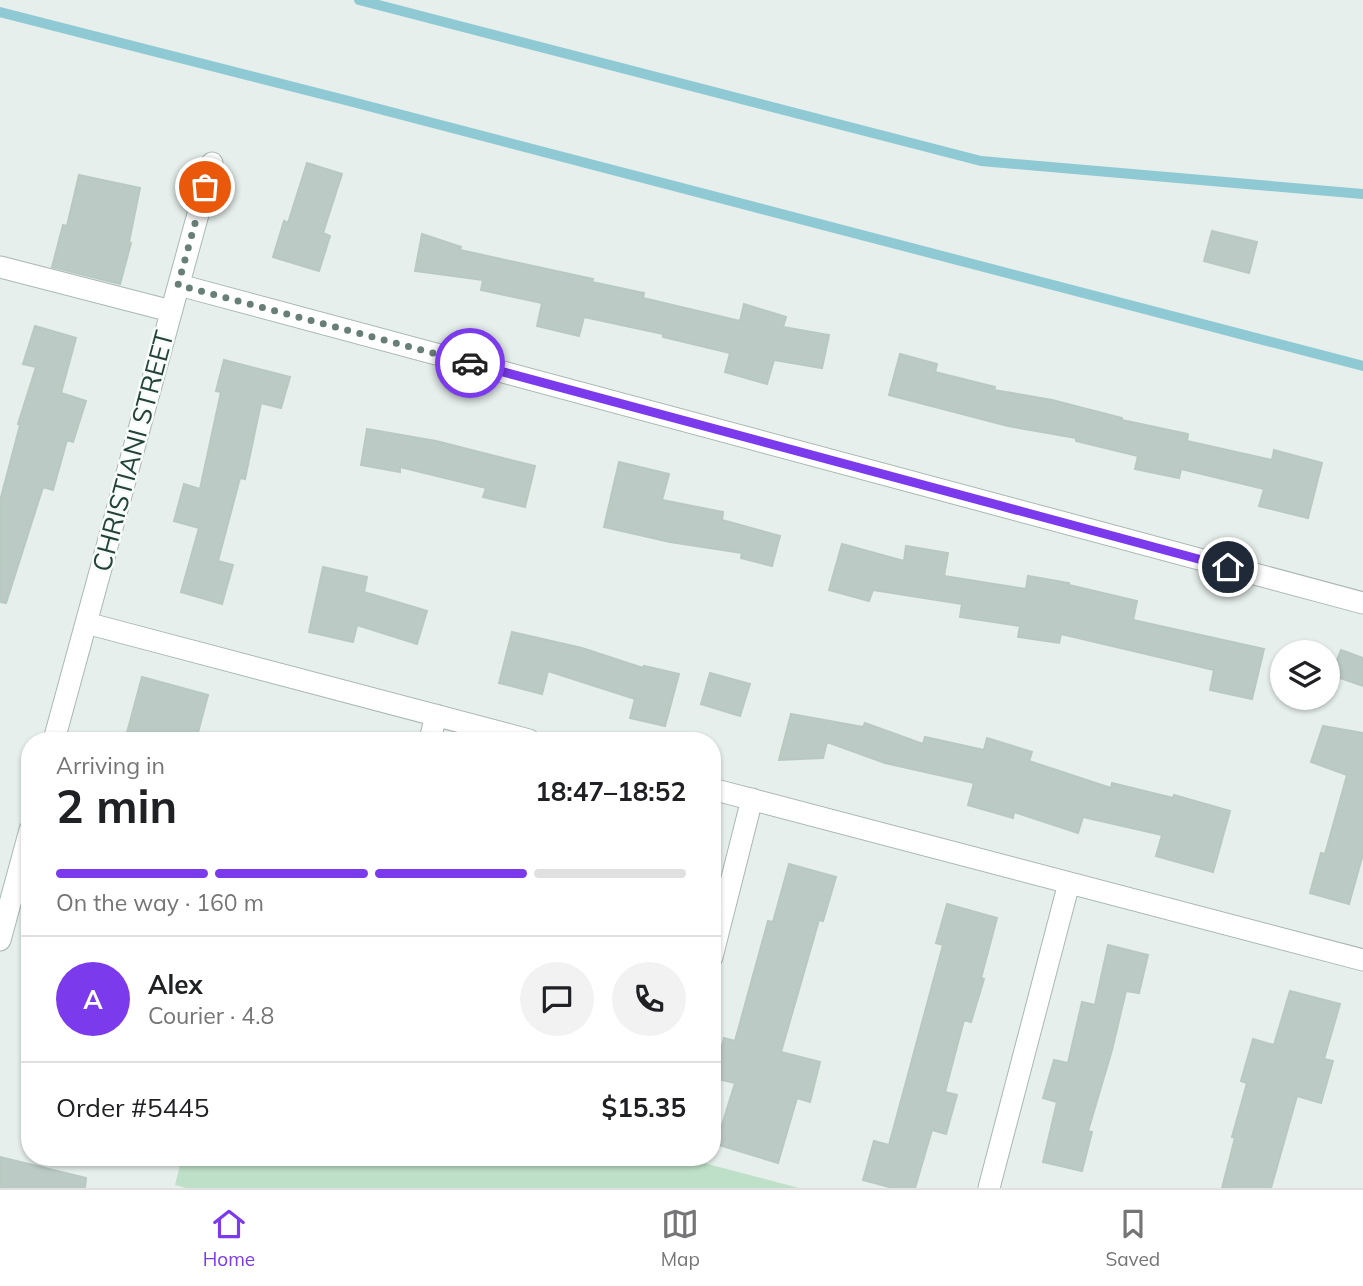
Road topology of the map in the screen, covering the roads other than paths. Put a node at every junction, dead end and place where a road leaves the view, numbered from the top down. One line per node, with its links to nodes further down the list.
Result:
1 (212, 163): 3 (street, CHRISTIANI STREET)
2 (0, 267): 4 (street)
3 (178, 285): 4 (street, CHRISTIANI STREET); 5 (street)
4 (172, 311): 6 (street, CHRISTIANI STREET)
5 (1363, 603)
6 (86, 623): 7 (street); 8 (street, CHRISTIANI STREET)
7 (436, 715): 9 (street); 10 (street)
8 (56, 732)
9 (432, 732)
10 (499, 732)
11 (721, 791): 12 (street)
12 (752, 799): 14 (street); 15 (street)
13 (21, 863): 16 (street)
14 (1069, 883): 17 (street); 18 (street)
15 (721, 921)
16 (0, 940)
17 (1363, 960)
18 (989, 1188)

